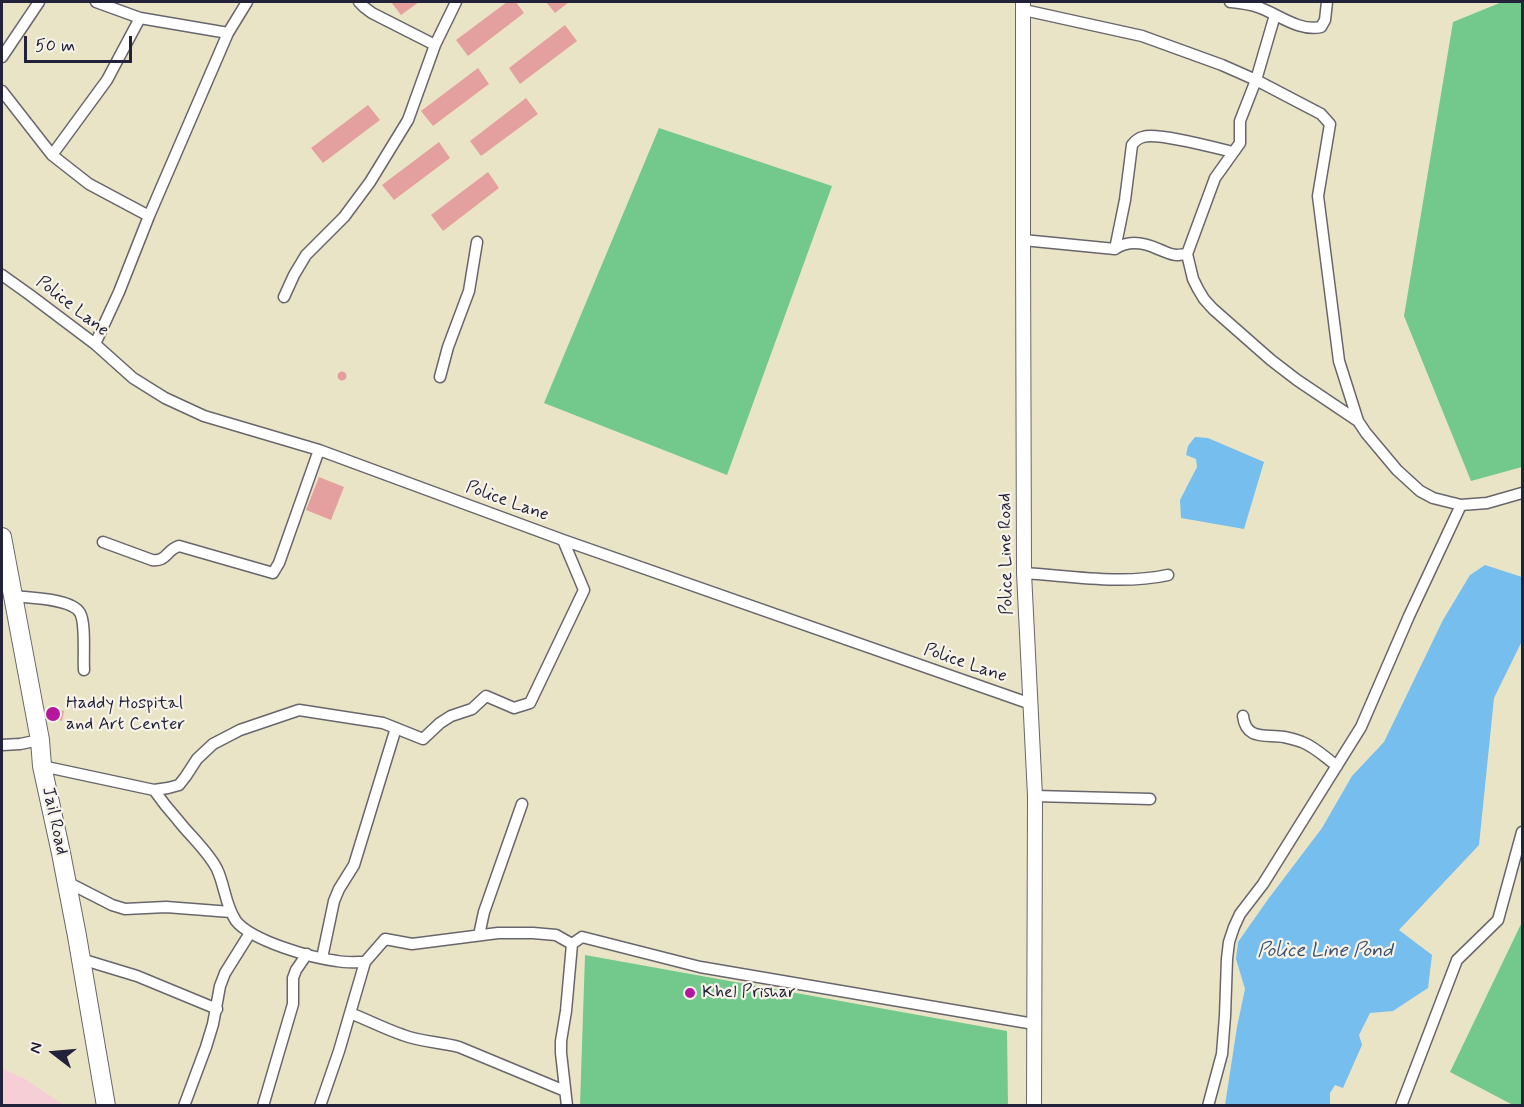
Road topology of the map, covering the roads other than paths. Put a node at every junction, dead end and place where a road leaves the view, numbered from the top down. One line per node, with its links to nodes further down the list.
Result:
1 (39, 2): 13 (street)
2 (96, 2): 10 (street)
3 (247, 2): 11 (street)
4 (359, 2): 12 (street)
5 (456, 2): 12 (street)
6 (1230, 2): 9 (street)
7 (1327, 2): 9 (street)
8 (1024, 6): 14 (street); 19 (street, Police Line Road)
9 (1275, 15): 14 (street)
10 (140, 18): 11 (street); 17 (street)
11 (228, 33): 18 (street)
12 (435, 45): 24 (street)
13 (2, 57)
14 (1257, 80): 16 (street); 27 (street)
15 (2, 91): 17 (street)
16 (1233, 152): 21 (street); 22 (street)
17 (52, 155): 18 (street)
18 (148, 216): 25 (street)
19 (1023, 240): 21 (street); 34 (street, Police Line Road)
20 (477, 242): 26 (street)
21 (1115, 249): 22 (street)
22 (1187, 254): 27 (street)
23 (2, 275): 25 (street, Police Lane)
24 (284, 297)
25 (95, 344): 28 (street, Police Lane)
26 (440, 378)
27 (1358, 421): 30 (street)
28 (319, 450): 32 (street, Police Lane); 33 (street)
29 (1522, 493): 30 (street)
30 (1461, 505): 44 (street)
31 (2, 537): 36 (main road, Jail Road)
32 (563, 540): 38 (street, Police Lane); 40 (street)
33 (103, 542)
34 (1024, 573): 35 (street); 38 (street, Police Line Road)
35 (1168, 575)
36 (13, 596): 37 (street); 41 (main road, Jail Road)
37 (84, 670)
38 (1030, 704): 46 (street, Police Line Road)
39 (1243, 716): 44 (street)
40 (396, 728): 45 (street); 56 (street)
41 (40, 740): 42 (street); 43 (main road, Jail Road)
42 (2, 745)
43 (42, 766): 45 (street); 50 (main road, Jail Road)
44 (1337, 766): 69 (street)
45 (154, 790): 51 (street)
46 (1035, 796): 47 (street); 61 (street, Police Line Road)
47 (1150, 798)
48 (522, 804): 53 (street)
49 (1522, 832): 70 (street)
50 (67, 882): 51 (street); 57 (main road, Jail Road)
51 (231, 912): 52 (street)
52 (250, 933): 55 (street); 59 (street)
53 (479, 934): 54 (street); 58 (street)
54 (572, 944): 61 (street); 62 (street)
55 (307, 954): 56 (street); 65 (street)
56 (321, 958): 58 (street)
57 (81, 959): 59 (street); 63 (main road, Jail Road)
58 (365, 962): 60 (street)
59 (217, 1009): 64 (street)
60 (350, 1013): 62 (street); 66 (street)
61 (1034, 1024): 68 (street, Police Line Road)
62 (565, 1091): 67 (street)
63 (106, 1106)
64 (184, 1106)
65 (263, 1106)
66 (320, 1106)
67 (567, 1106)
68 (1034, 1106)
69 (1208, 1106)
70 (1401, 1106)

